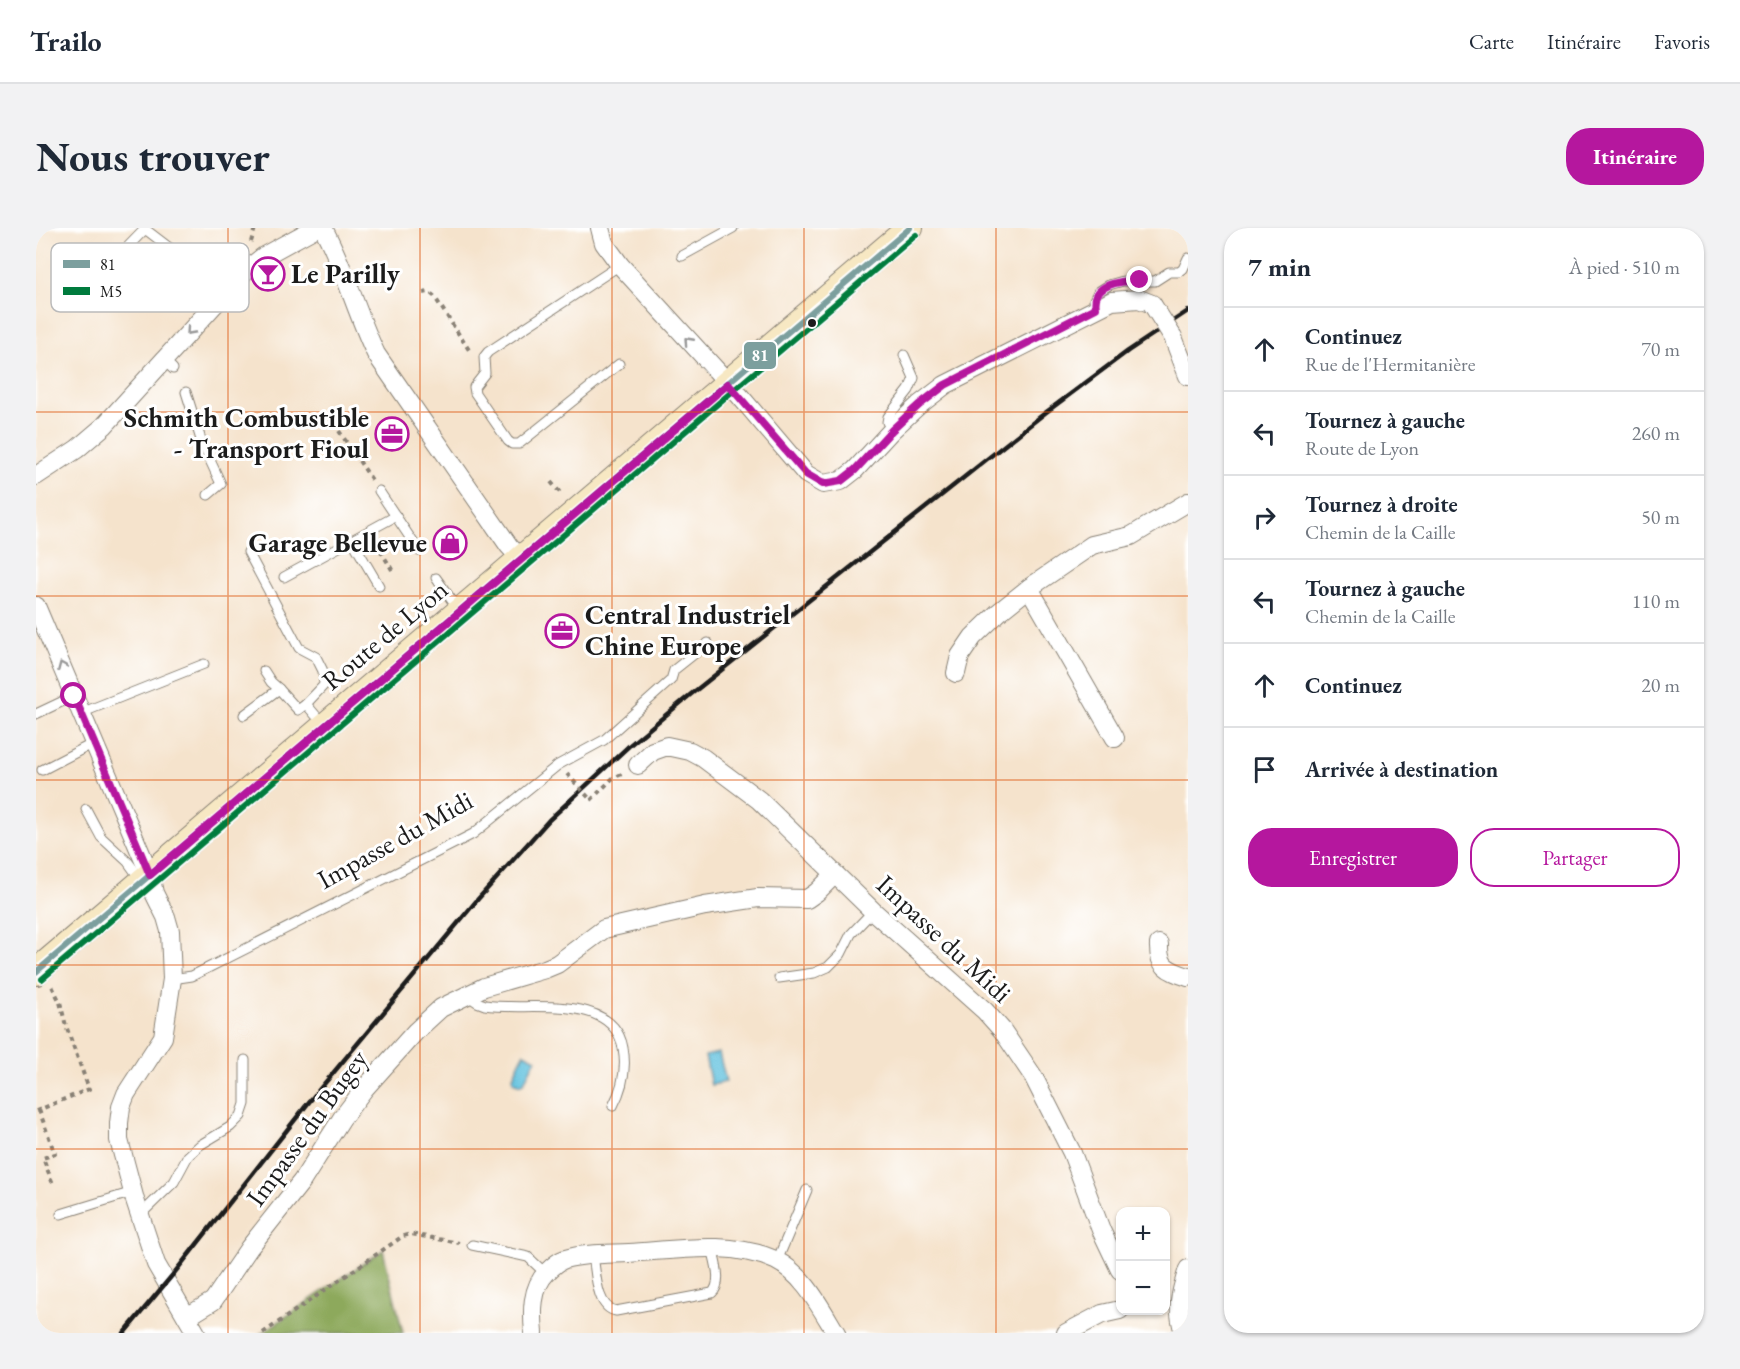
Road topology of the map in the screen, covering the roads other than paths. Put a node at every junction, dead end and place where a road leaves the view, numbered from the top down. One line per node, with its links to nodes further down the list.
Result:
1 (315, 228): 11 (street)
2 (323, 228): 29 (street)
3 (600, 228): 10 (street)
4 (733, 228): 8 (lane)
5 (910, 228): 18 (main road, Route de Lyon)
6 (131, 243): 7 (lane)
7 (163, 243)
8 (682, 256)
9 (1188, 258): 12 (lane)
10 (620, 265): 16 (lane); 18 (street, one-way to 10)
11 (249, 270)
12 (1096, 308): 14 (street, bridge); 20 (street)
13 (210, 312): 21 (street, one-way to 21)
14 (1185, 354): 17 (street)
15 (904, 355): 20 (lane)
16 (619, 364)
17 (1188, 376)
18 (728, 384): 20 (street); 29 (main road, Route de Lyon)
19 (186, 392): 23 (lane)
20 (892, 430)
21 (36, 476)
22 (379, 491): 25 (lane)
23 (208, 495)
24 (1188, 502): 33 (street)
25 (396, 516): 26 (lane); 28 (lane)
26 (352, 540): 30 (lane); 32 (lane)
27 (248, 552): 41 (lane)
28 (419, 552)
29 (521, 559): 35 (main road, Route de Lyon)
30 (284, 578)
31 (436, 578): 35 (lane)
32 (379, 586)
33 (1029, 588): 39 (street); 46 (street)
34 (36, 606): 42 (street, one-way to 34)
35 (460, 611): 45 (main road, Route de Lyon)
36 (708, 643): 58 (lane, Impasse du Midi)
37 (204, 664): 42 (lane)
38 (264, 671): 40 (lane)
39 (956, 673)
40 (279, 689): 41 (lane); 44 (lane)
41 (306, 704): 45 (lane)
42 (78, 705): 43 (lane); 47 (street)
43 (36, 714)
44 (244, 715)
45 (324, 726): 52 (main road, Route de Lyon)
46 (1115, 738)
47 (94, 743): 49 (lane); 52 (street)
48 (638, 765): 51 (street, Impasse du Midi)
49 (42, 770)
50 (86, 809): 52 (lane)
51 (835, 874): 53 (street, Impasse du Midi); 59 (street, Impasse du Bugey)
52 (146, 878): 56 (main road, Route de Lyon); 58 (street)
53 (873, 911): 57 (lane); 70 (street, Impasse du Midi)
54 (1159, 944): 55 (street)
55 (1188, 977)
56 (44, 978)
57 (779, 978)
58 (172, 979): 63 (street)
59 (466, 994): 61 (lane); 75 (street, Impasse du Bugey)
60 (245, 1060): 65 (lane)
61 (613, 1106)
62 (807, 1190): 69 (lane)
63 (133, 1192): 64 (lane); 65 (street)
64 (61, 1214)
65 (140, 1215): 75 (street)
66 (472, 1245): 72 (lane)
67 (712, 1248): 68 (street); 68 (lane); 69 (street)
68 (593, 1255): 72 (street)
69 (777, 1261): 77 (street)
70 (1116, 1262)
71 (1188, 1269): 73 (street)
72 (545, 1273): 76 (street)
73 (1172, 1307): 79 (street)
74 (1116, 1311): 78 (street)
75 (191, 1325)
76 (534, 1333)
77 (836, 1333)
78 (1066, 1333)
79 (1184, 1333)

